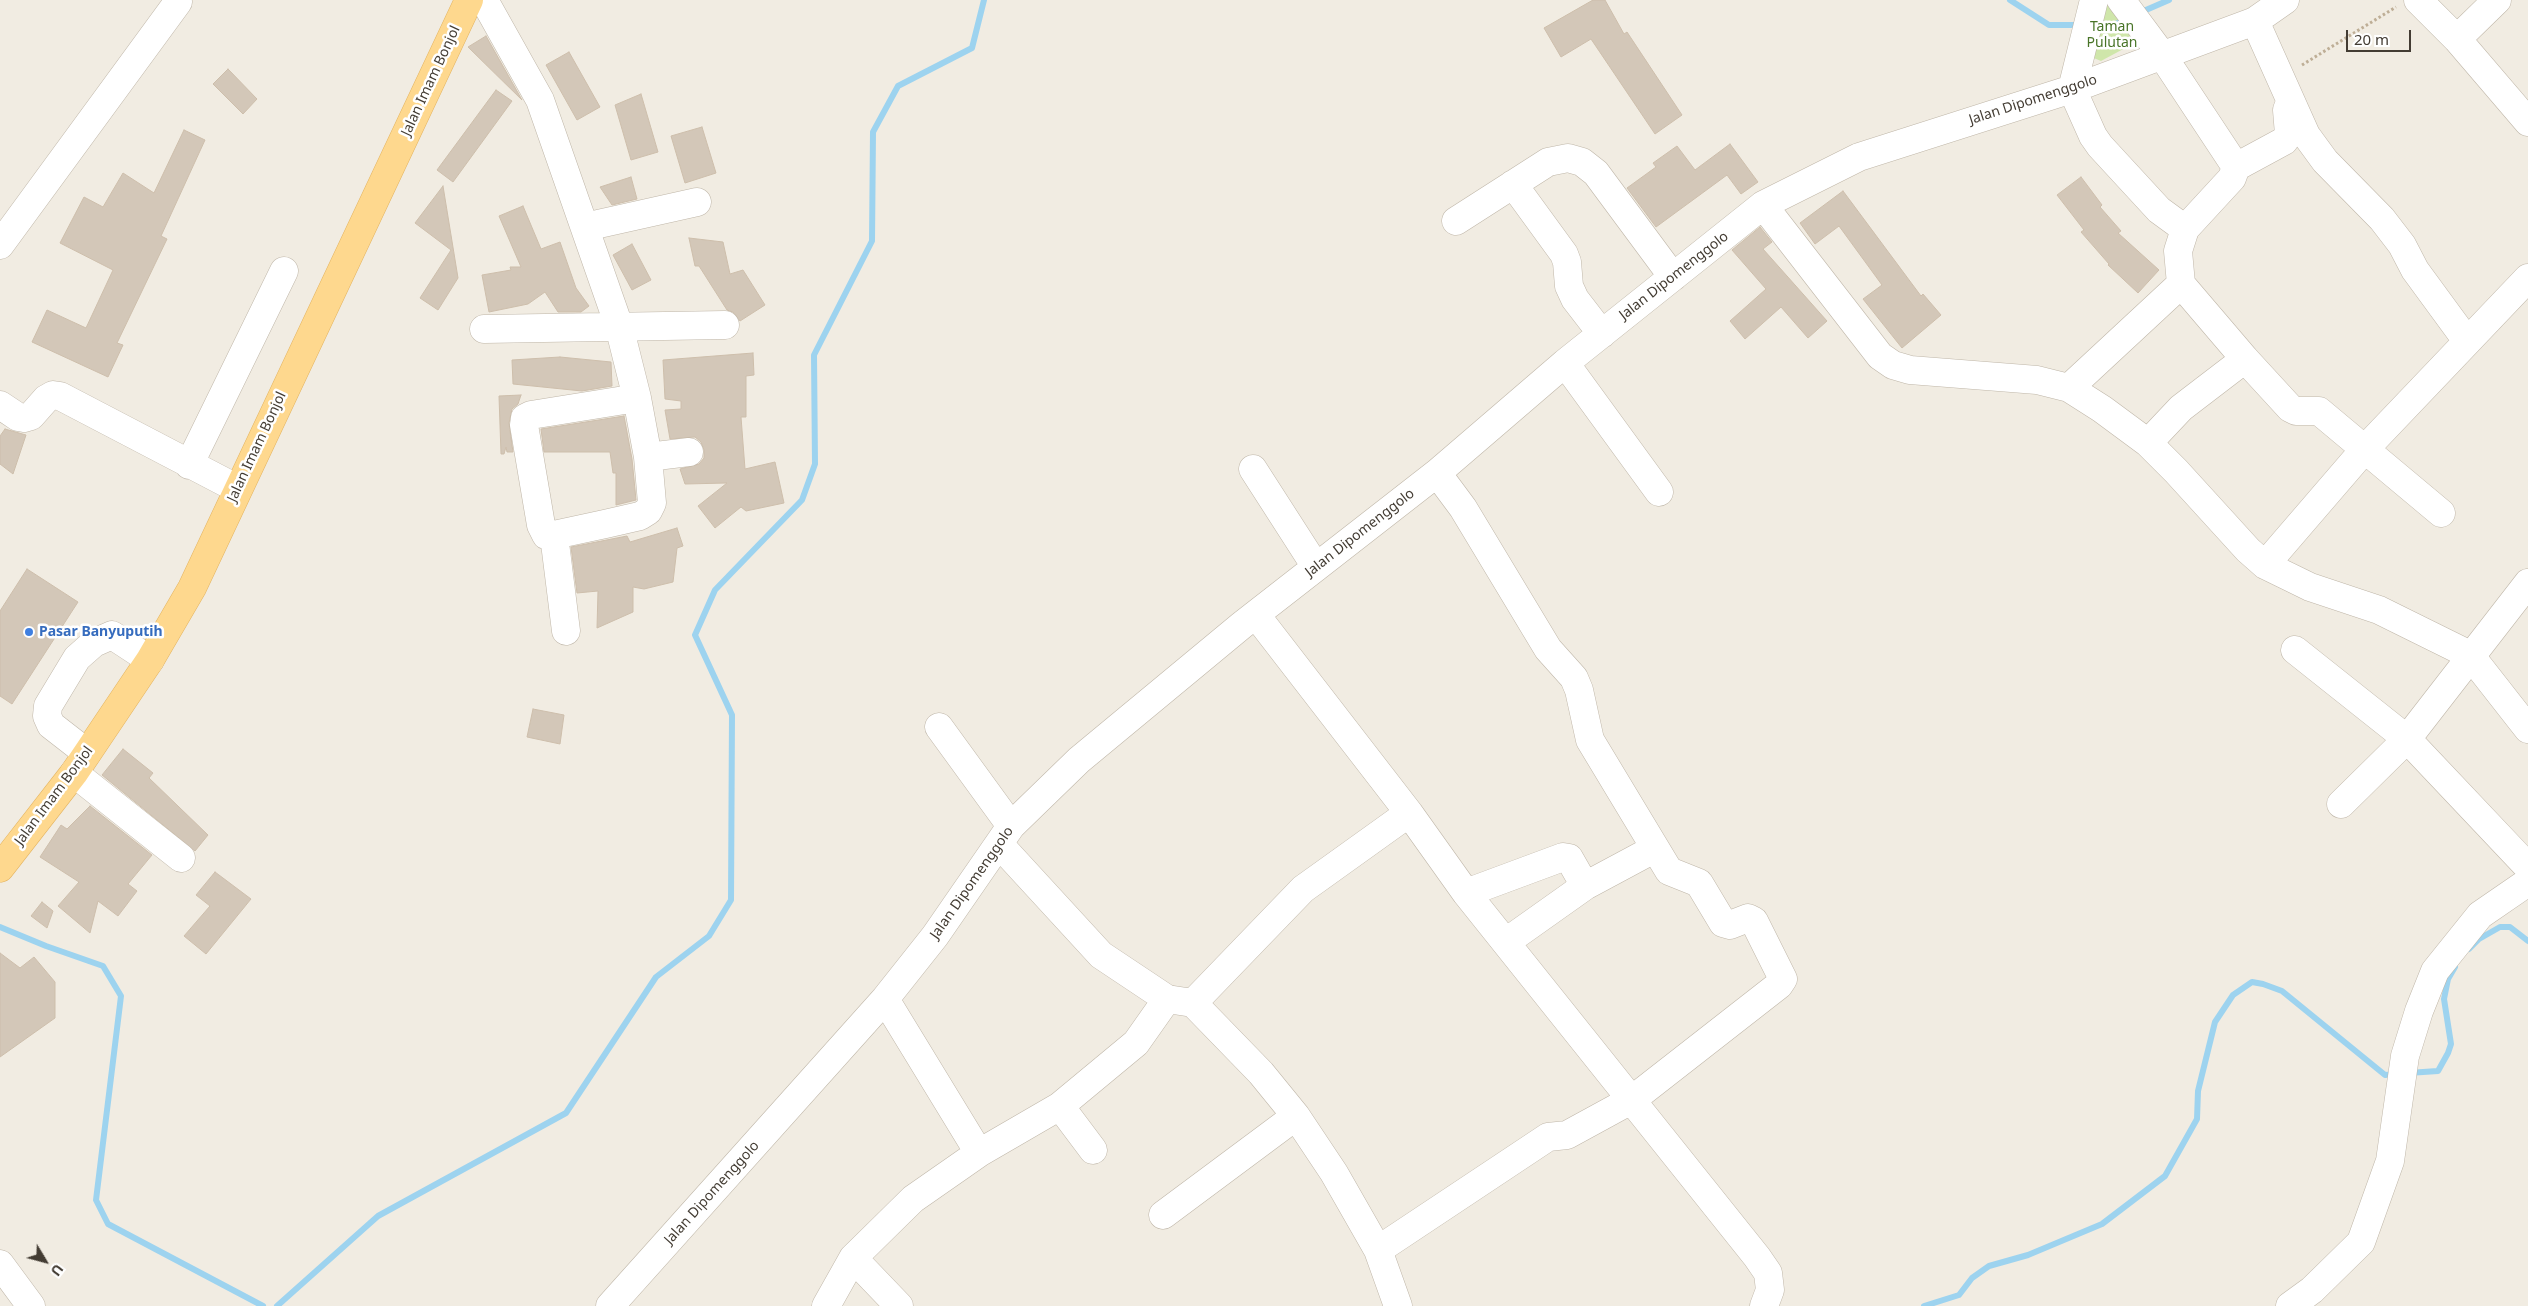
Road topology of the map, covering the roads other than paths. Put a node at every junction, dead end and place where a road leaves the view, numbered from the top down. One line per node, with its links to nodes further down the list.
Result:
1 (469, 0): 44 (main road, Jalan Imam Bonjol)
2 (484, 0): 20 (street)
3 (2285, 0): 9 (street, Jalan Dipomenggolo)
4 (2497, 0): 10 (street)
5 (178, 2): 22 (street)
6 (2409, 3): 10 (street)
7 (2124, 4): 11 (street)
8 (2092, 6): 12 (street)
9 (2255, 21): 11 (street, Jalan Dipomenggolo); 13 (street)
10 (2457, 39): 14 (street)
11 (2162, 55): 12 (street, Jalan Dipomenggolo); 15 (street)
12 (2072, 89): 18 (street, Jalan Dipomenggolo); 21 (street)
13 (2285, 90): 15 (street); 31 (street)
14 (2528, 122)
15 (2236, 167): 21 (street)
16 (1513, 184): 19 (street); 24 (street); 30 (street)
17 (697, 202): 20 (street)
18 (1763, 205): 24 (street, Jalan Dipomenggolo); 34 (street)
19 (1456, 221)
20 (585, 227): 27 (street)
21 (2185, 229): 26 (street)
22 (0, 245)
23 (284, 271): 41 (street)
24 (1673, 276): 30 (street, Jalan Dipomenggolo)
25 (2528, 278): 31 (street)
26 (2181, 284): 32 (street); 34 (street)
27 (620, 326): 28 (street); 29 (street); 35 (street)
28 (725, 326)
29 (484, 330)
30 (1602, 334): 33 (street, Jalan Dipomenggolo)
31 (2467, 341): 38 (street)
32 (2245, 359): 37 (street); 38 (street)
33 (1565, 363): 43 (street, Jalan Dipomenggolo); 45 (street)
34 (2069, 388): 37 (street)
35 (637, 398): 40 (street); 47 (street)
36 (0, 405): 41 (street)
37 (2148, 443): 48 (street)
38 (2364, 450): 46 (street); 48 (street)
39 (689, 452): 40 (street)
40 (648, 457): 47 (street)
41 (189, 465): 44 (street)
42 (1253, 470): 49 (street)
43 (1437, 473): 49 (street, Jalan Dipomenggolo); 63 (street)
44 (238, 489): 55 (main road, Jalan Imam Bonjol)
45 (1659, 492)
46 (2441, 513)
47 (554, 536): 52 (street)
48 (2265, 566): 54 (street)
49 (1316, 567): 51 (street, Jalan Dipomenggolo)
50 (2528, 583): 54 (street)
51 (1256, 615): 61 (street); 62 (street, Jalan Dipomenggolo)
52 (566, 631)
53 (2295, 650): 58 (street)
54 (2470, 655): 57 (street); 58 (street)
55 (150, 660): 59 (main road, Jalan Imam Bonjol); 59 (street)
56 (939, 727): 62 (street)
57 (2528, 730)
58 (2407, 739): 60 (street); 66 (street)
59 (81, 763): 64 (main road, Jalan Imam Bonjol); 65 (street)
60 (2340, 804)
61 (1409, 813): 69 (street); 73 (street)
62 (1005, 835): 71 (street, Jalan Dipomenggolo); 72 (street)
63 (1654, 849): 68 (street); 74 (street)
64 (4, 854)
65 (181, 858)
66 (2528, 867)
67 (2528, 882): 89 (street)
68 (1585, 886): 69 (street); 70 (street)
69 (1466, 893): 70 (street)
70 (1506, 942): 74 (street)
71 (885, 999): 78 (street); 84 (street, Jalan Dipomenggolo)
72 (1166, 999): 73 (street); 75 (street)
73 (1193, 1003): 76 (street)
74 (1633, 1099): 80 (street); 88 (street)
75 (1060, 1106): 77 (street); 78 (street)
76 (1296, 1116): 79 (street); 80 (street)
77 (1093, 1150)
78 (980, 1153): 81 (street)
79 (1163, 1215)
80 (1378, 1250): 87 (street)
81 (854, 1258): 85 (street); 86 (street)
82 (0, 1264): 83 (street)
83 (31, 1306)
84 (610, 1306)
85 (826, 1306)
86 (898, 1306)
87 (1398, 1306)
88 (1764, 1306)
89 (2290, 1306)

